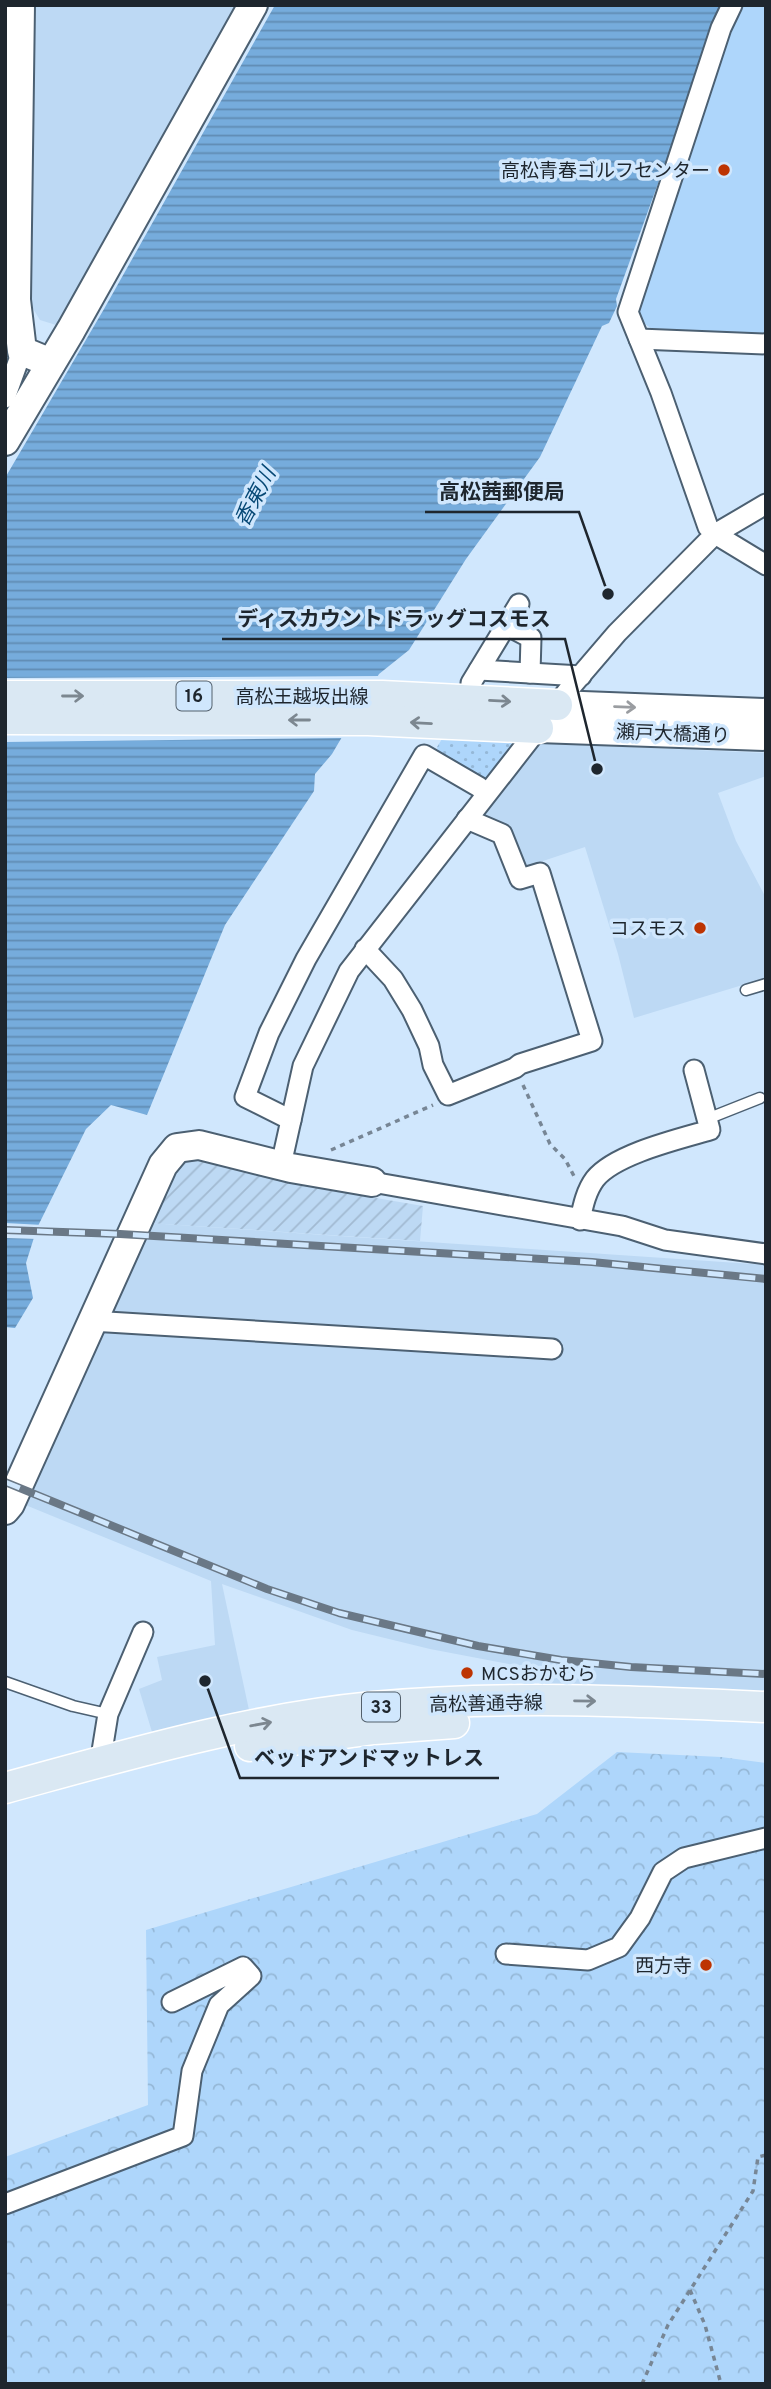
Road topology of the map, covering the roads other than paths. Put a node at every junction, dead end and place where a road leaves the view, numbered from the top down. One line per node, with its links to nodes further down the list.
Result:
1 (20, 5): 6 (street)
2 (253, 5): 7 (street)
3 (732, 5): 4 (street)
4 (639, 339): 5 (street); 11 (street)
5 (766, 344)
6 (22, 351): 7 (street); 8 (street)
7 (51, 363): 9 (street)
8 (5, 398)
9 (5, 441)
10 (766, 504): 11 (street)
11 (715, 534): 12 (street); 16 (street)
12 (766, 565)
13 (519, 604): 14 (street)
14 (506, 625): 15 (street); 15 (street)
15 (530, 673): 16 (street)
16 (581, 676): 18 (street)
17 (5, 696): 19 (main road, 高松王越坂出線 / 16, one-way to 19)
18 (557, 705): 19 (main road, 高松王越坂出線 / 16, one-way to 18); 20 (street, 瀬戸大橋通り, one-way to 20); 22 (street)
19 (375, 708): 21 (main road, 高松王越坂出線 / 16, one-way to 21); 22 (main road, 高松王越坂出線 / 16, one-way to 19)
20 (766, 713)
21 (5, 719)
22 (538, 728): 23 (street, 瀬戸大橋通り); 24 (street)
23 (766, 736)
24 (486, 794): 25 (street); 32 (street)
25 (467, 819): 26 (street); 26 (street)
26 (365, 949): 32 (street)
27 (766, 984): 28 (lane)
28 (746, 989)
29 (694, 1070): 31 (street)
30 (760, 1098): 31 (lane)
31 (707, 1119): 35 (street)
32 (291, 1120): 33 (street)
33 (281, 1166): 34 (street); 37 (street)
34 (373, 1182): 35 (street)
35 (580, 1220): 36 (street)
36 (766, 1254)
37 (91, 1321): 38 (street); 39 (street)
38 (552, 1349)
39 (5, 1510)
40 (143, 1632): 43 (street)
41 (5, 1682): 43 (lane)
42 (766, 1707): 45 (main road, 高松善通寺線 / 33, one-way to 42)
43 (108, 1714): 45 (street)
44 (766, 1727): 47 (main road, 高松善通寺線 / 33)
45 (107, 1760): 46 (main road, 高松善通寺線 / 33)
46 (5, 1788)
47 (5, 1808)
48 (766, 1838): 49 (street)
49 (506, 1954)
50 (172, 2002): 51 (street)
51 (5, 2204)

